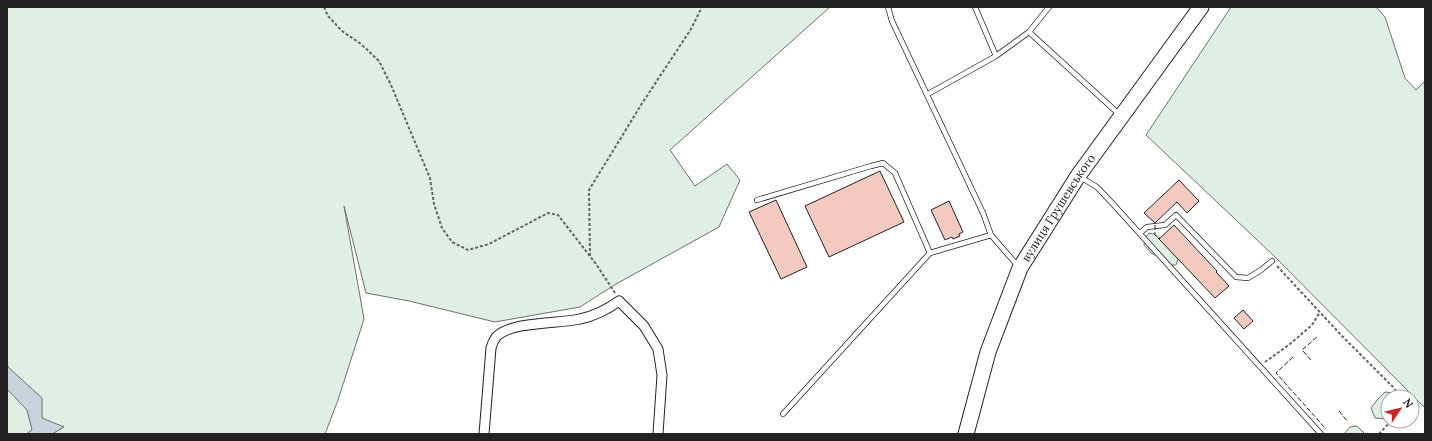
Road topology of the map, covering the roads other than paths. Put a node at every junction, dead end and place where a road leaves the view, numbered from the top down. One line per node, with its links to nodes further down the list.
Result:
1 (888, 7): 7 (lane)
2 (975, 7): 6 (lane)
3 (1049, 7): 5 (lane)
4 (1201, 7): 8 (main road, вулиця Грушевського)
5 (1029, 32): 6 (lane); 8 (lane)
6 (996, 56): 7 (lane)
7 (928, 94): 12 (lane)
8 (1122, 116): 9 (main road, вулиця Грушевського)
9 (1078, 176): 11 (lane); 15 (main road, вулиця Грушевського)
10 (757, 200): 13 (lane)
11 (1140, 233): 14 (lane); 20 (lane)
12 (991, 235): 13 (lane); 15 (lane)
13 (930, 253): 16 (lane)
14 (1272, 261)
15 (1020, 268): 19 (main road, вулиця Грушевського)
16 (783, 414)
17 (484, 434): 18 (street)
18 (658, 434)
19 (966, 434)
20 (1321, 434)

